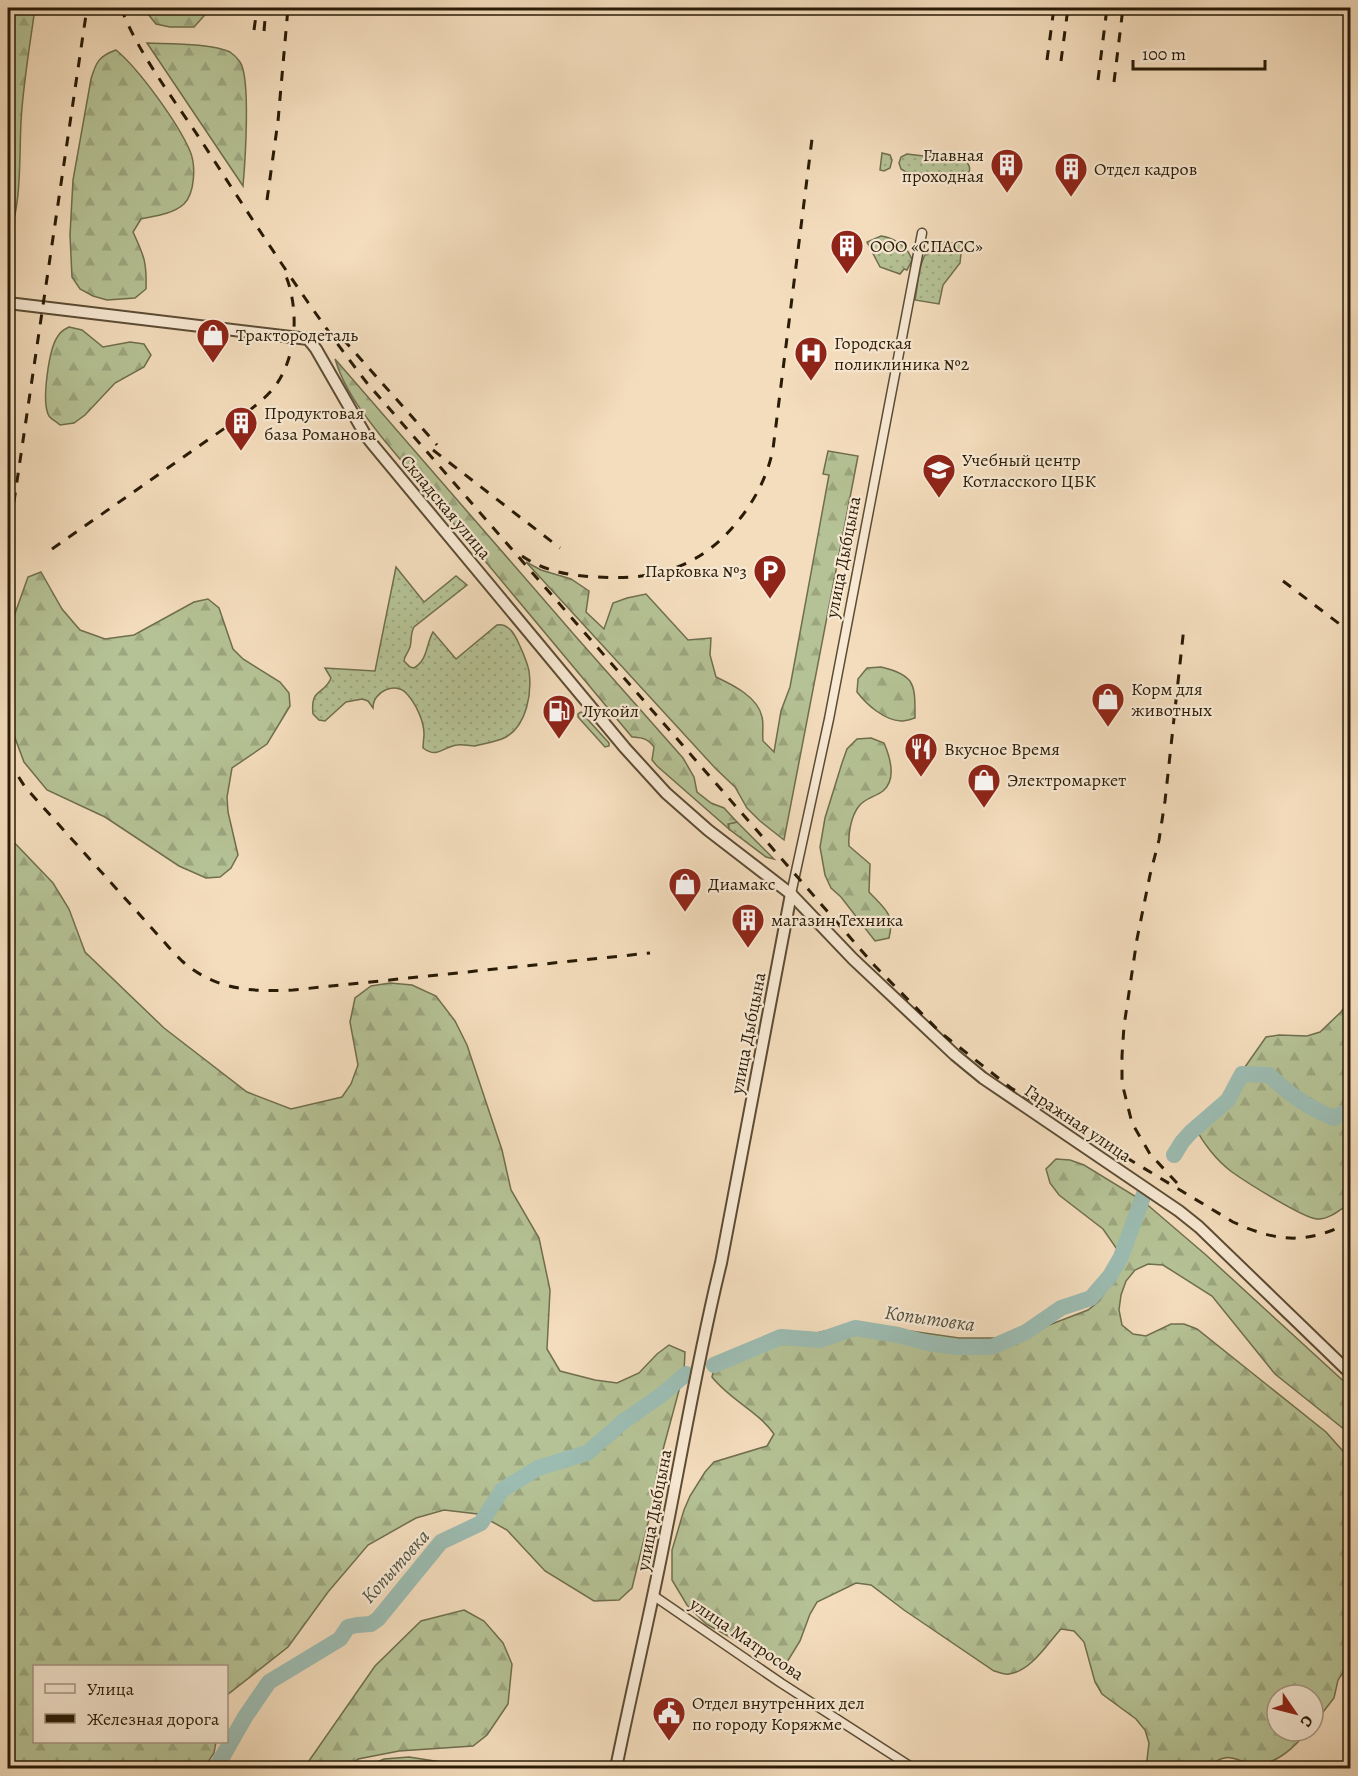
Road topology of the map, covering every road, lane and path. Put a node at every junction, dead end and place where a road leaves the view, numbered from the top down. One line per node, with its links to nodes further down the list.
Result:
1 (922, 232): 3 (street, улица Дыбцына)
2 (8, 303): 3 (street, Складская улица)
3 (791, 894): 4 (street, Гаражная улица); 5 (street, улица Дыбцына)
4 (1350, 1373)
5 (654, 1596): 6 (street, улица Дыбцына); 7 (street, улица Матросова)
6 (616, 1768)
7 (913, 1768)

